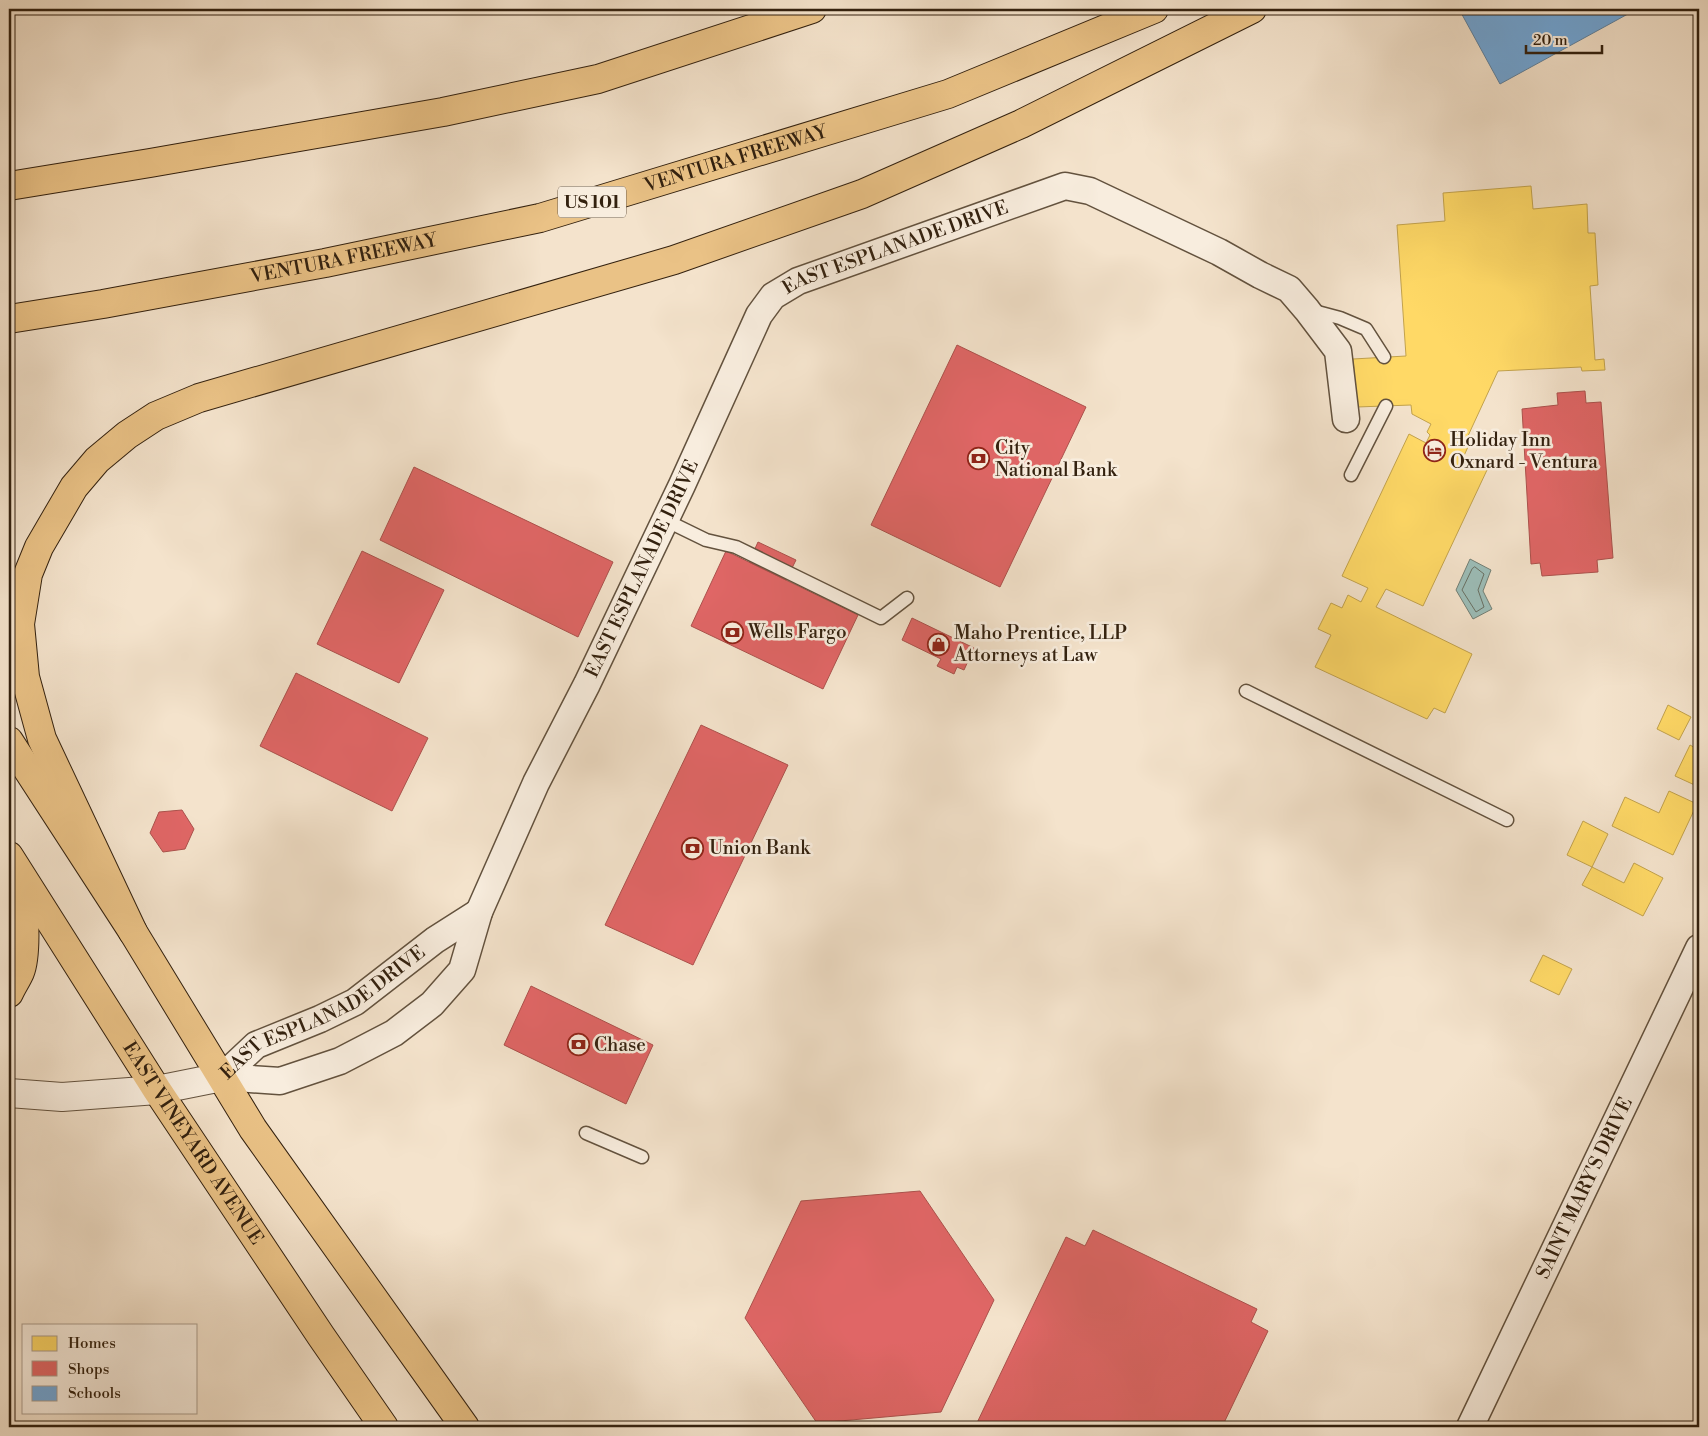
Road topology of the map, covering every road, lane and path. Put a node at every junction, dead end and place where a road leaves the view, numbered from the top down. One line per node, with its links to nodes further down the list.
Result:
1 (812, 9): 4 (main road)
2 (1154, 9): 6 (main road, VENTURA FREEWAY / US 101)
3 (1252, 9): 18 (main road)
4 (9, 186)
5 (1308, 310): 7 (lane); 9 (street, EAST ESPLANADE DRIVE); 11 (street, EAST ESPLANADE DRIVE)
6 (9, 319)
7 (1384, 357)
8 (1386, 406): 10 (lane)
9 (1346, 419)
10 (1351, 475)
11 (665, 520): 12 (lane); 17 (street, EAST ESPLANADE DRIVE)
12 (907, 598)
13 (1246, 691): 15 (lane)
14 (9, 741): 18 (main road)
15 (1507, 820)
16 (15, 867): 20 (main road); 22 (main road, EAST VINEYARD AVENUE)
17 (479, 912): 21 (street, EAST ESPLANADE DRIVE); 21 (street, EAST ESPLANADE DRIVE)
18 (132, 932): 21 (main road)
19 (1699, 948): 28 (street, SAINT MARY'S DRIVE)
20 (9, 992)
21 (227, 1086): 22 (street); 27 (main road)
22 (157, 1090): 23 (street); 26 (main road, EAST VINEYARD AVENUE)
23 (9, 1093)
24 (586, 1133): 25 (lane)
25 (642, 1157)
26 (384, 1427)
27 (465, 1427)
28 (1470, 1427)

